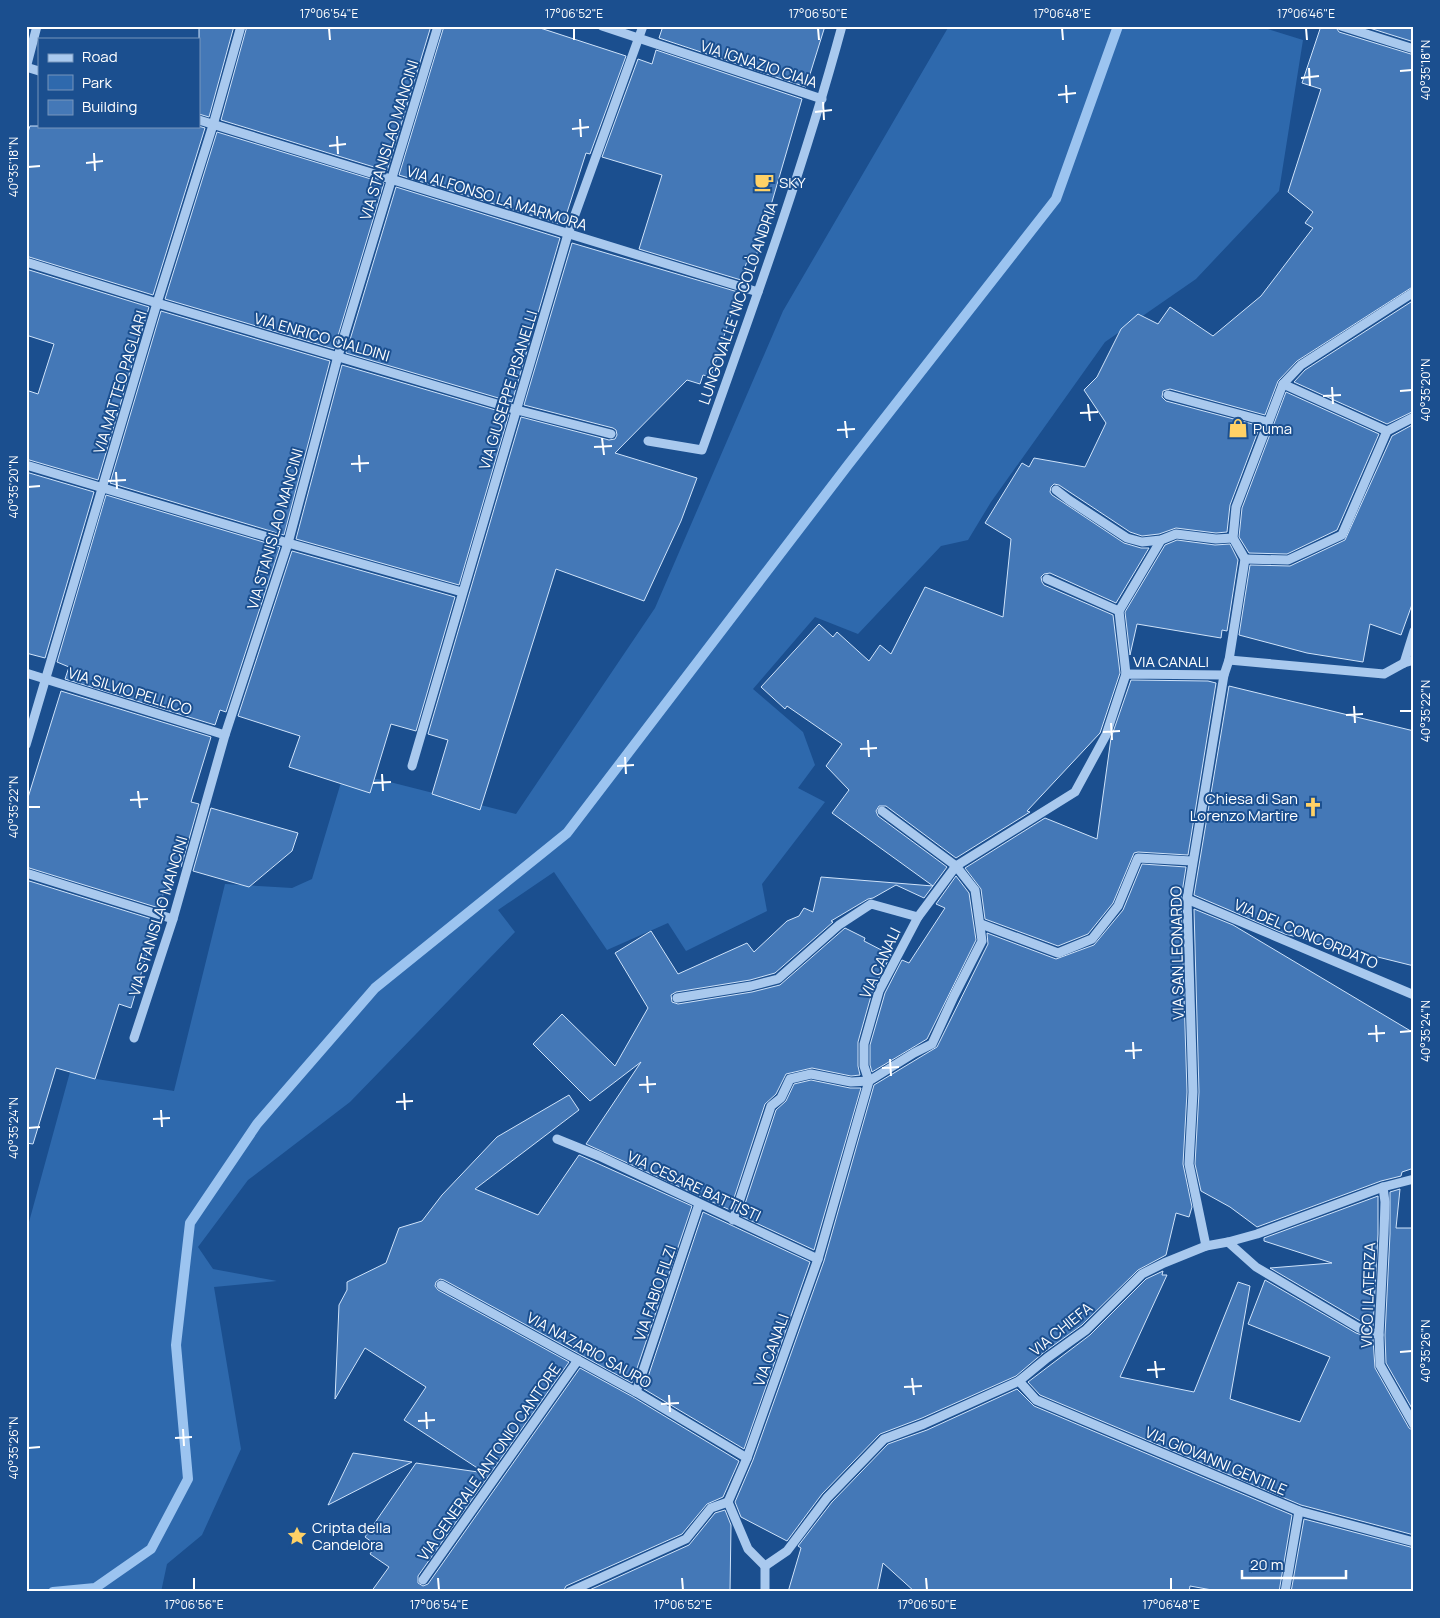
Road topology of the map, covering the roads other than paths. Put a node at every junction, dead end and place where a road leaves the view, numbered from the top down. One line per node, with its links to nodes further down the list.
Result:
1 (37, 26): 10 (street)
2 (241, 26): 13 (street, VIA MATTEO PAGLIARI)
3 (438, 26): 14 (street, VIA STANISLAO MANCINI)
4 (602, 26): 8 (street, VIA IGNAZIO CIAIA)
5 (643, 26): 8 (street, VIA GIUSEPPE PISANELLI)
6 (842, 26): 11 (street, LUNGOVALLE NICCOLÒ ANDRIA)
7 (1341, 26): 9 (street)
8 (639, 39): 11 (street, VIA IGNAZIO CIAIA); 15 (street, VIA GIUSEPPE PISANELLI)
9 (1414, 49)
10 (26, 68)
11 (822, 99): 17 (street, LUNGOVALLE NICCOLÒ ANDRIA)
12 (200, 120): 13 (street, VIA ALFONSO LA MARMORA)
13 (213, 125): 14 (street, VIA ALFONSO LA MARMORA); 19 (street, VIA MATTEO PAGLIARI)
14 (392, 180): 15 (street, VIA ALFONSO LA MARMORA); 20 (street, VIA STANISLAO MANCINI)
15 (568, 234): 17 (street, VIA ALFONSO LA MARMORA); 23 (street, VIA GIUSEPPE PISANELLI)
16 (26, 262): 19 (street, VIA ENRICO CIALDINI)
17 (758, 292): 28 (street, LUNGOVALLE NICCOLÒ ANDRIA)
18 (1414, 292): 21 (street)
19 (157, 303): 20 (street, VIA ENRICO CIALDINI); 30 (street, VIA MATTEO PAGLIARI)
20 (338, 356): 23 (street, VIA ENRICO CIALDINI); 34 (street, VIA STANISLAO MANCINI)
21 (1283, 384): 25 (street); 26 (street)
22 (1168, 395): 25 (street)
23 (517, 410): 27 (street, VIA ENRICO CIALDINI); 37 (street, VIA GIUSEPPE PISANELLI)
24 (1414, 417): 26 (street)
25 (1268, 422): 32 (street)
26 (1387, 431): 35 (street)
27 (612, 434)
28 (648, 441)
29 (26, 465): 30 (street)
30 (103, 488): 34 (street); 46 (street, VIA MATTEO PAGLIARI)
31 (1056, 490): 33 (street)
32 (1233, 538): 33 (street); 35 (street)
33 (1161, 540): 38 (street)
34 (288, 543): 37 (street); 47 (street, VIA STANISLAO MANCINI)
35 (1244, 559): 40 (street, VIA SAN LEONARDO)
36 (1047, 579): 38 (street)
37 (462, 592): 49 (street, VIA GIUSEPPE PISANELLI)
38 (1119, 611): 44 (street)
39 (1414, 631): 42 (street)
40 (1229, 660): 42 (street); 45 (street, VIA SAN LEONARDO)
41 (1414, 660): 42 (street)
42 (1404, 663)
43 (26, 674): 46 (street, VIA SILVIO PELLICO)
44 (1126, 674): 45 (street, VIA CANALI); 52 (street, VIA CANALI)
45 (1224, 675): 51 (street, VIA SAN LEONARDO)
46 (46, 680): 47 (street, VIA SILVIO PELLICO); 48 (street, VIA MATTEO PAGLIARI)
47 (225, 735): 56 (street, VIA STANISLAO MANCINI)
48 (26, 745)
49 (412, 766)
50 (882, 811): 52 (street)
51 (1192, 861): 54 (street, VIA SAN LEONARDO); 57 (street)
52 (956, 866): 55 (street, VIA CANALI); 57 (street)
53 (26, 873): 56 (street)
54 (1186, 899): 58 (street, VIA DEL CONCORDATO); 68 (street, VIA SAN LEONARDO)
55 (918, 917): 59 (street); 61 (street, VIA CANALI)
56 (173, 919): 60 (street, VIA STANISLAO MANCINI)
57 (981, 924): 61 (street)
58 (1414, 995)
59 (677, 998)
60 (134, 1038)
61 (869, 1081): 66 (street); 69 (street, VIA CANALI)
62 (557, 1139): 65 (street, VIA CESARE BATTISTI)
63 (1414, 1178): 64 (street, VIA CHIEFA)
64 (1382, 1187): 67 (street, VIA CHIEFA); 71 (street, VICO I LATERZA)
65 (699, 1204): 66 (street, VIA CESARE BATTISTI); 74 (street, VIA FABIO FILZI)
66 (733, 1220): 69 (street, VIA CESARE BATTISTI)
67 (1228, 1242): 68 (street, VIA CHIEFA); 71 (street)
68 (1206, 1246): 73 (street, VIA CHIEFA)
69 (818, 1259): 76 (street, VIA CANALI)
70 (442, 1285): 72 (street, VIA NAZARIO SAURO)
71 (1379, 1335): 75 (street, VICO I LATERZA)
72 (578, 1360): 74 (street, VIA NAZARIO SAURO); 81 (street, VIA GENERALE ANTONIO CANTORE)
73 (1019, 1381): 78 (street, VIA GIOVANNI GENTILE); 80 (street, VIA CHIEFA)
74 (636, 1392): 76 (street, VIA NAZARIO SAURO)
75 (1414, 1425)
76 (747, 1458): 77 (street, VIA CANALI)
77 (728, 1502): 80 (street); 82 (street)
78 (1299, 1511): 79 (street, VIA GIOVANNI GENTILE); 84 (street)
79 (1414, 1542)
80 (765, 1566): 83 (street)
81 (423, 1580)
82 (570, 1592)
83 (765, 1592)
84 (1285, 1592)

